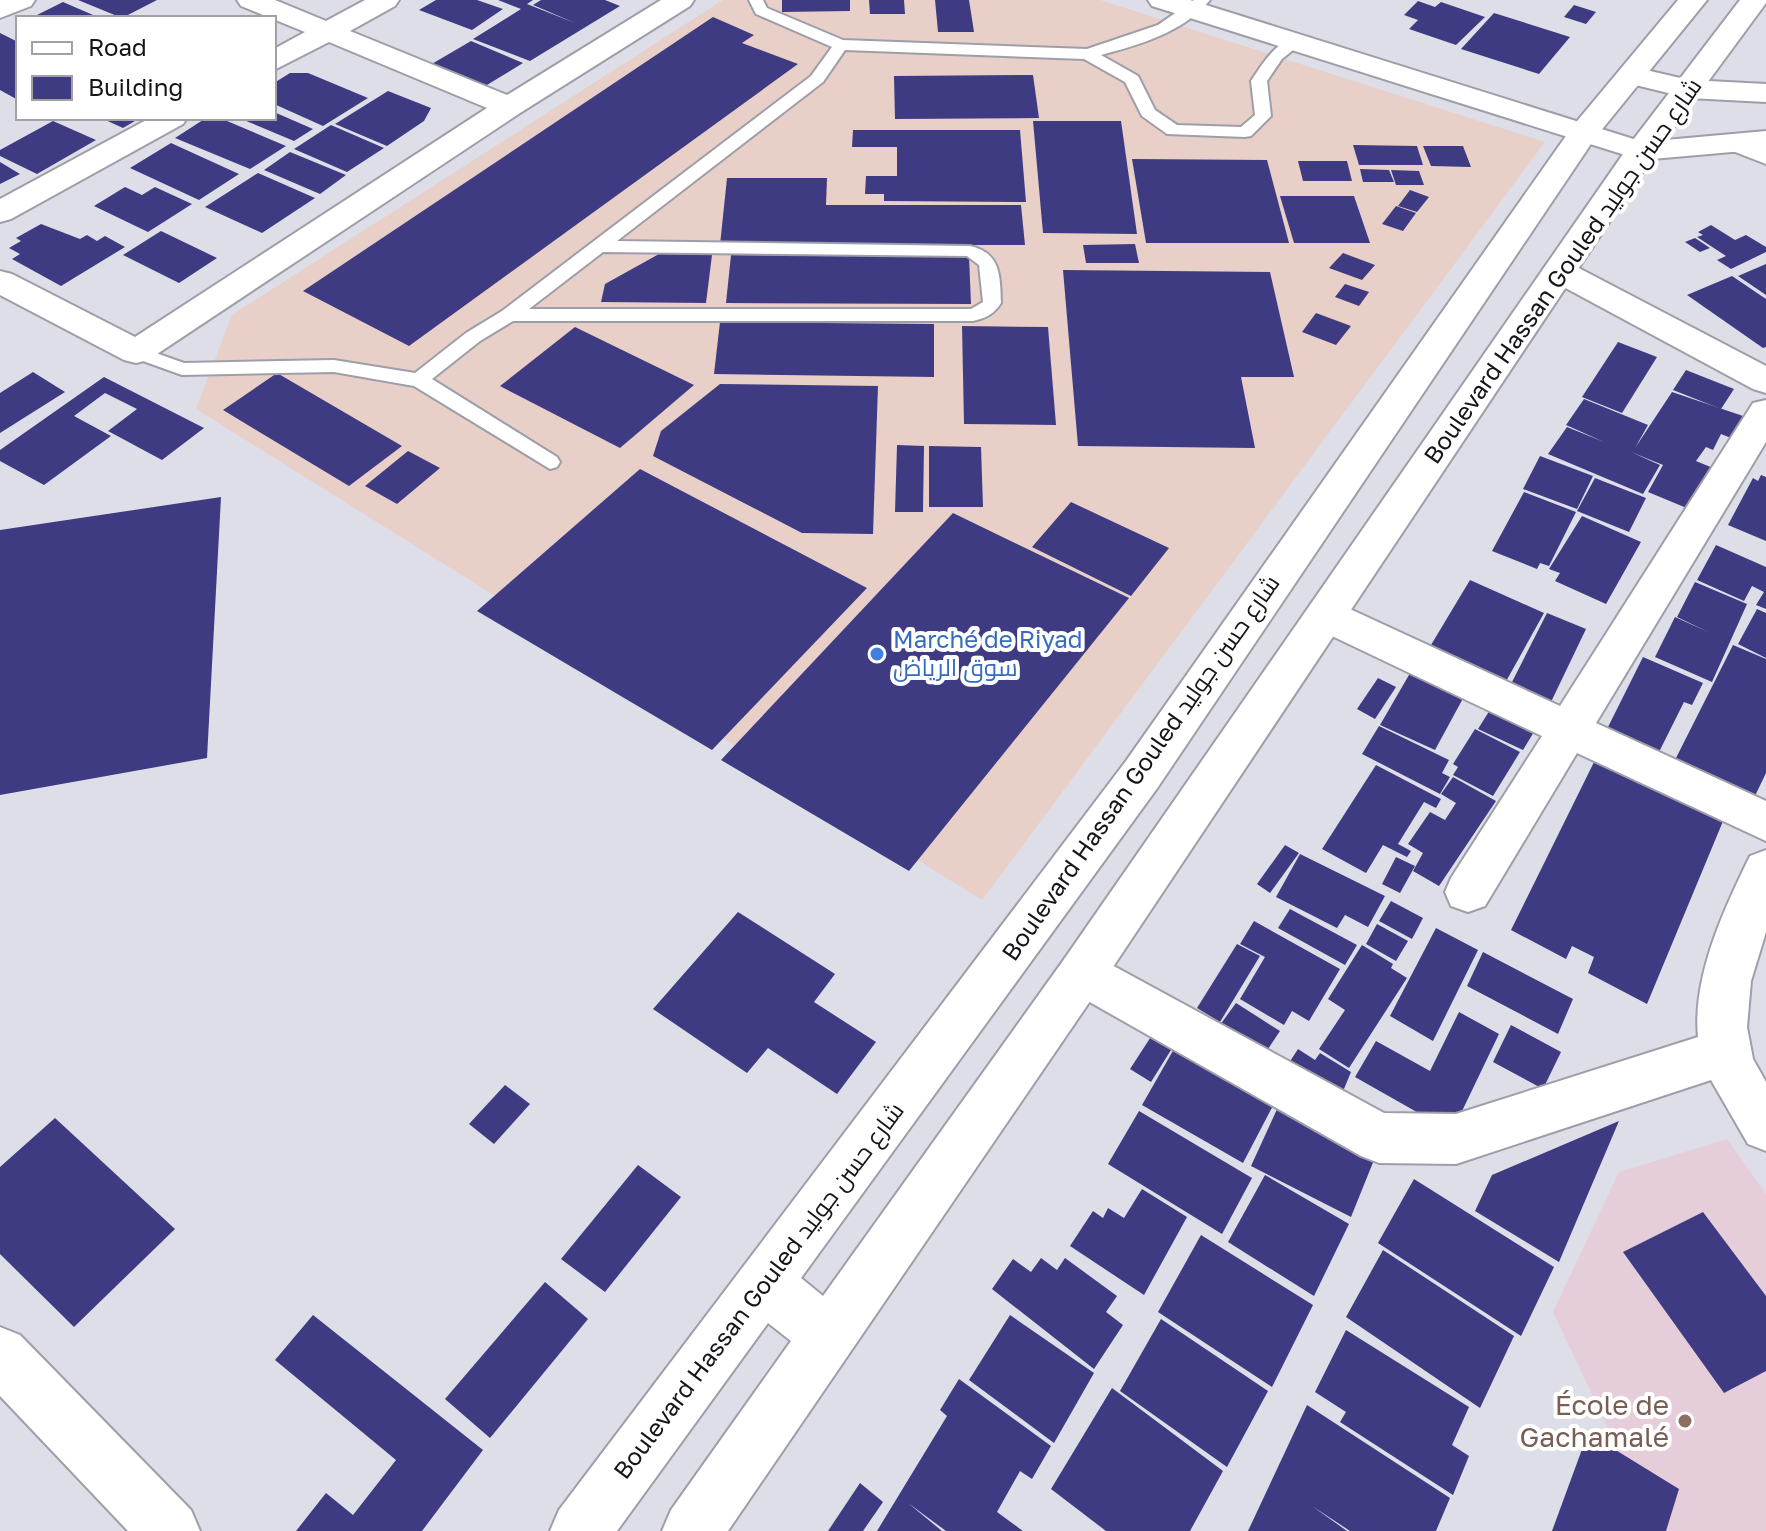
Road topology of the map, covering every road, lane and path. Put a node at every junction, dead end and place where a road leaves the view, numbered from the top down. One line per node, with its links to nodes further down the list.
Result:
1 (21, 0): 10 (street)
2 (251, 0): 11 (street)
3 (385, 0): 11 (street)
4 (680, 0): 19 (street)
5 (756, 0): 13 (lane)
6 (1162, 0): 9 (street)
7 (1693, 0): 16 (street, Boulevard Hassan Gouled شارع حسن جوليد)
8 (1754, 0): 17 (street, Boulevard Hassan Gouled شارع حسن جوليد)
9 (1198, 5): 12 (street); 14 (lane)
10 (0, 10)
11 (327, 32): 15 (street); 19 (street)
12 (1295, 42): 14 (lane); 21 (street)
13 (841, 45): 14 (lane); 25 (lane)
14 (1087, 54)
15 (276, 60)
16 (1633, 76): 17 (street); 21 (street, Boulevard Hassan Gouled شارع حسن جوليد)
17 (1689, 89): 18 (street); 23 (street, Boulevard Hassan Gouled شارع حسن جوليد)
18 (1766, 93)
19 (509, 107): 29 (street)
20 (168, 120): 24 (street)
21 (1584, 132): 23 (street); 42 (street, Boulevard Hassan Gouled شارع حسن جوليد)
22 (1758, 146): 23 (street)
23 (1641, 151): 26 (street, Boulevard Hassan Gouled شارع حسن جوليد)
24 (0, 212)
25 (600, 246): 28 (lane); 28 (lane)
26 (1559, 271): 31 (street); 34 (street, Boulevard Hassan Gouled شارع حسن جوليد)
27 (0, 281): 29 (street)
28 (509, 315): 30 (lane)
29 (136, 352): 30 (lane)
30 (419, 380): 33 (lane)
31 (1766, 381)
32 (1766, 412): 35 (street)
33 (550, 462)
34 (1325, 615): 35 (street); 39 (street, Boulevard Hassan Gouled شارع حسن جوليد)
35 (1569, 728): 36 (street); 38 (street)
36 (1766, 822)
37 (1766, 870): 40 (street)
38 (1468, 892)
39 (1082, 973): 40 (street); 43 (street, Boulevard Hassan Gouled شارع حسن جوليد)
40 (1725, 1052): 41 (street)
41 (1766, 1126)
42 (764, 1285): 43 (street); 46 (street, Boulevard Hassan Gouled شارع حسن جوليد)
43 (828, 1334): 47 (street, Boulevard Hassan Gouled شارع حسن جوليد)
44 (0, 1355): 45 (street)
45 (170, 1531)
46 (580, 1531)
47 (692, 1531)

